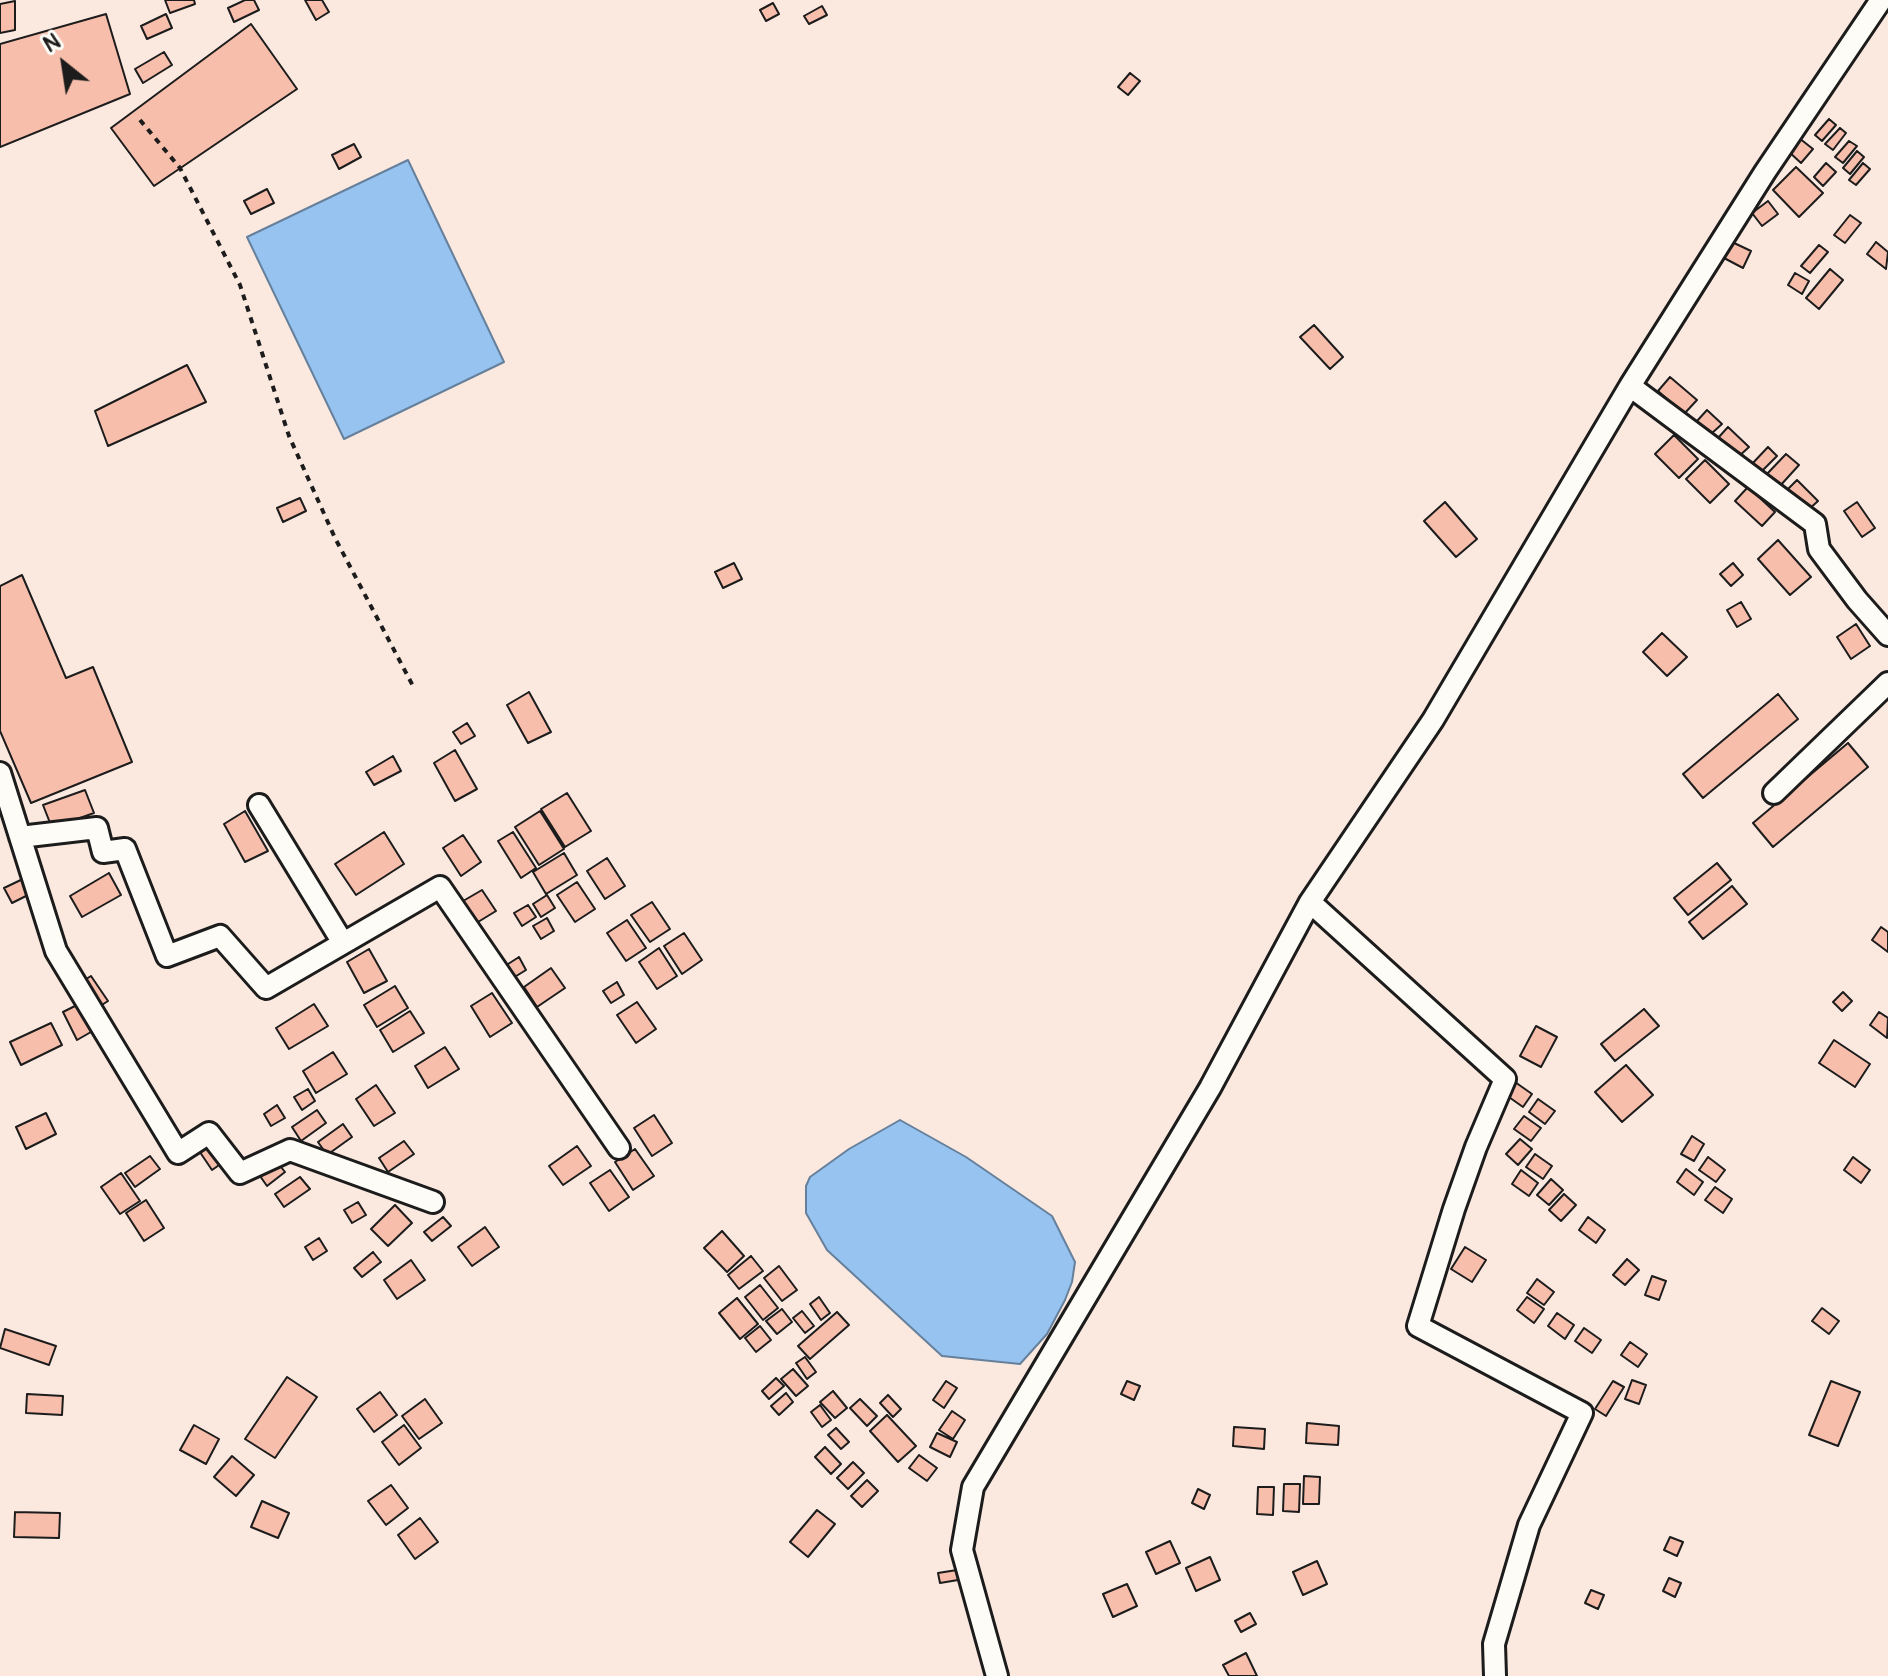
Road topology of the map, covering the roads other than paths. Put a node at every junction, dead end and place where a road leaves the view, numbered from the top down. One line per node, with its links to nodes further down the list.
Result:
1 (1881, 0): 2 (street)
2 (1630, 386): 3 (street); 9 (street)
3 (1888, 635)
4 (1888, 683): 6 (street)
5 (0, 773): 8 (street)
6 (1774, 793)
7 (259, 805): 10 (street)
8 (20, 837): 10 (street); 12 (street)
9 (1310, 902): 13 (street); 14 (street)
10 (343, 943): 11 (street)
11 (619, 1148)
12 (433, 1202)
13 (997, 1676)
14 (1495, 1676)

